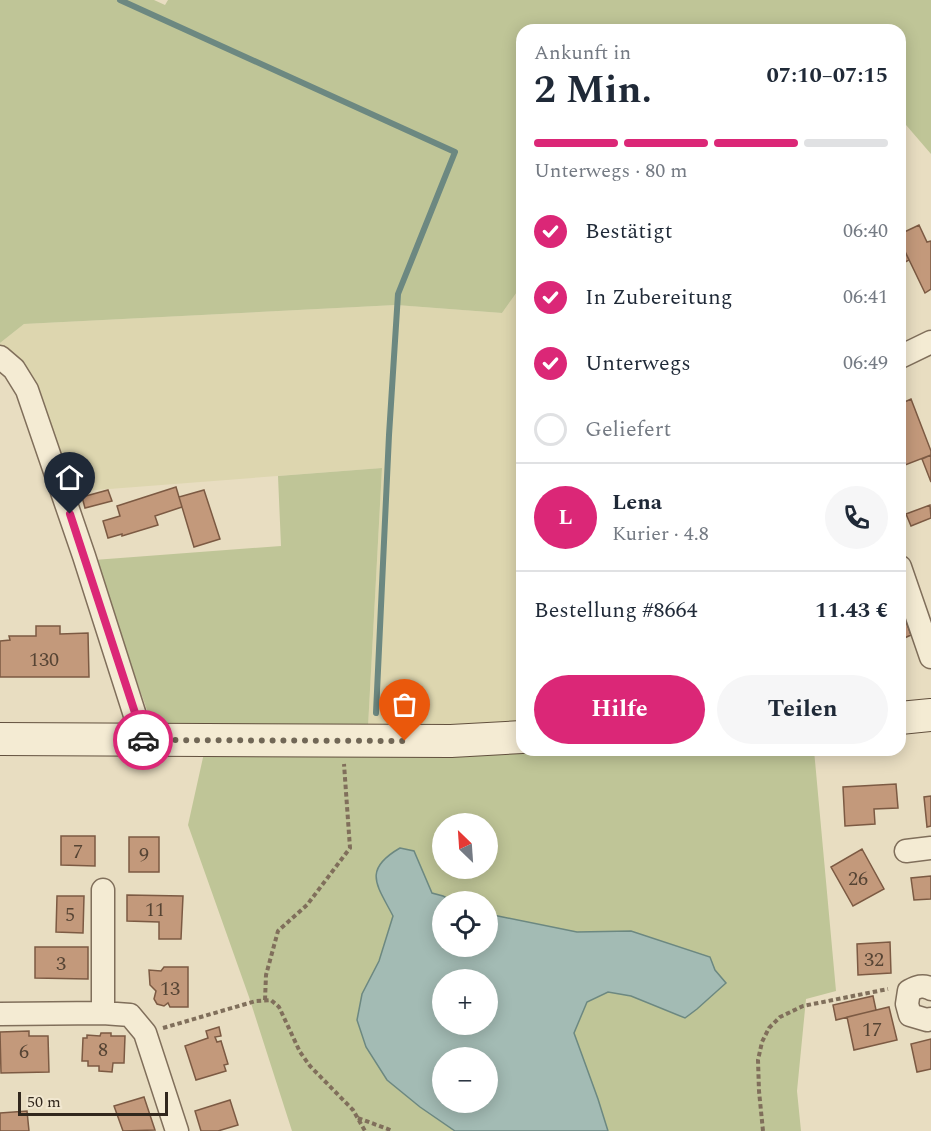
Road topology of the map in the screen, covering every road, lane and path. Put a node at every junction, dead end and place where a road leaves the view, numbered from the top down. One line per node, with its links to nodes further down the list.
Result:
1 (931, 342): 2 (street)
2 (906, 354)
3 (0, 357): 10 (street)
4 (906, 584): 5 (street)
5 (931, 657)
6 (931, 715): 7 (main road)
7 (906, 717)
8 (516, 737): 11 (main road)
9 (0, 740): 10 (main road)
10 (141, 740): 11 (main road)
11 (360, 741): 16 (path)
12 (931, 848): 13 (street)
13 (906, 851)
14 (103, 890): 17 (street)
15 (920, 990): 19 (street); 25 (path)
16 (265, 1000): 20 (path); 21 (path)
17 (103, 1012): 18 (street); 20 (street)
18 (0, 1014)
19 (931, 1019)
20 (145, 1033): 22 (street)
21 (358, 1118): 23 (path); 24 (path)
22 (177, 1131)
23 (365, 1131)
24 (393, 1131)
25 (763, 1131)

